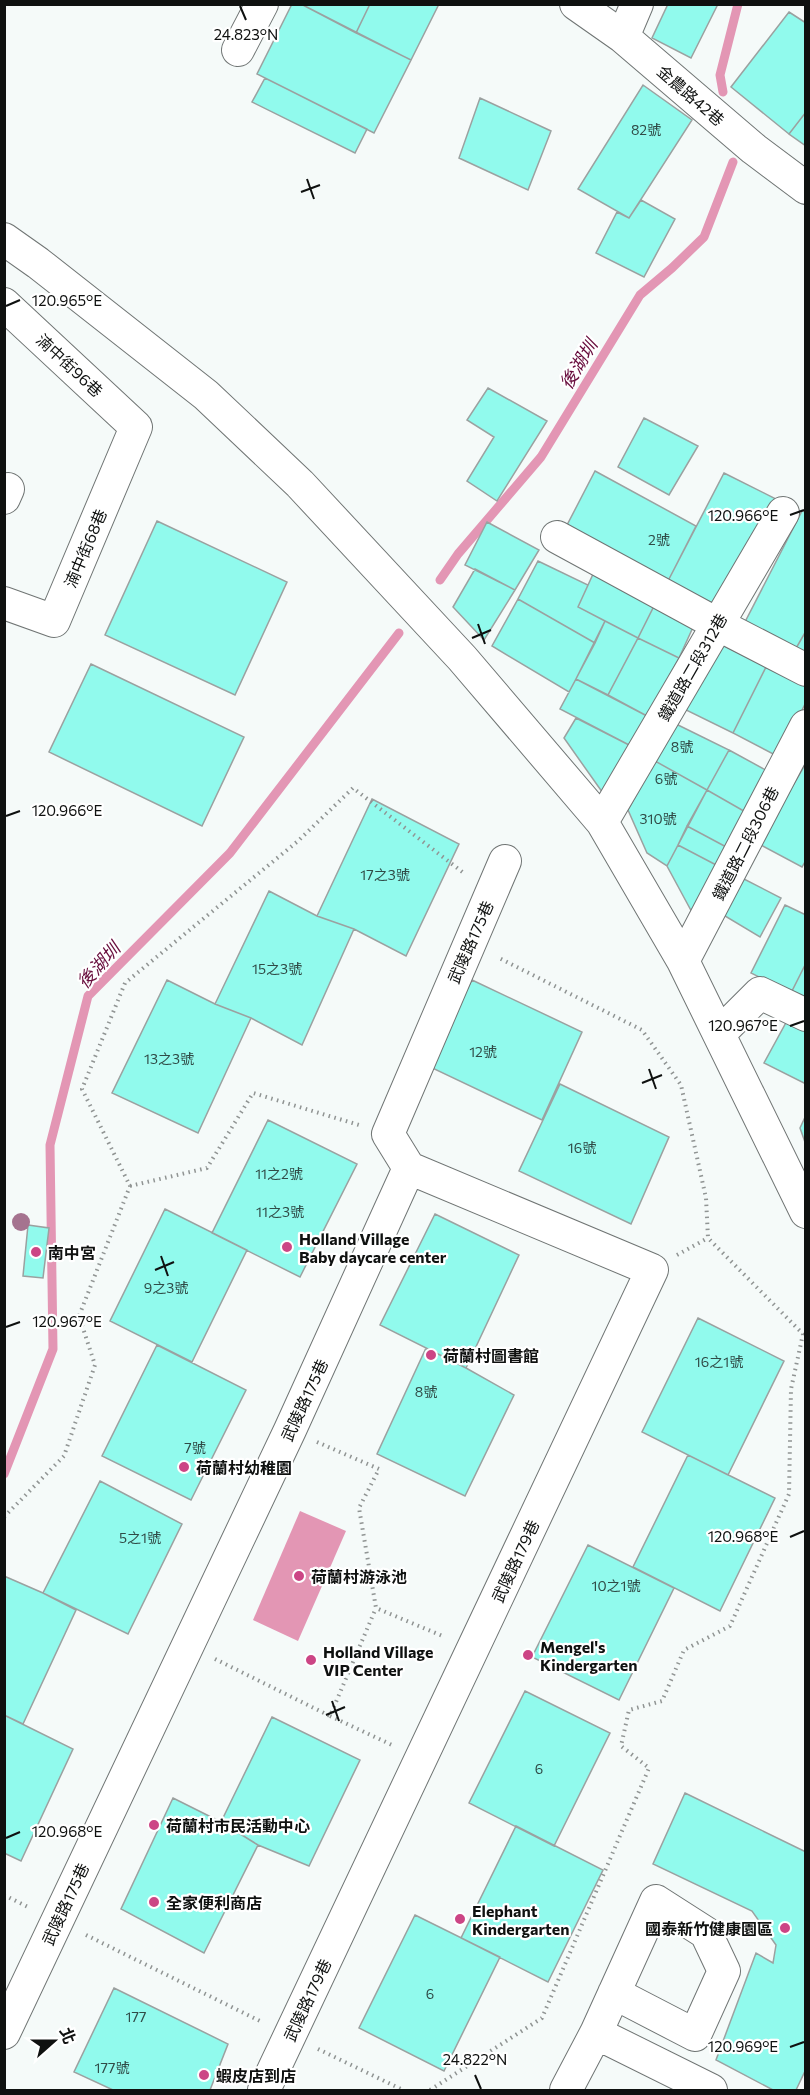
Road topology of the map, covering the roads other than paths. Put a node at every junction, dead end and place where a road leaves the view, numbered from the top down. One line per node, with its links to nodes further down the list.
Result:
1 (262, 4): 5 (street)
2 (576, 4): 4 (street, 金農路42巷)
3 (637, 4): 4 (street)
4 (623, 37): 6 (street, 金農路42巷)
5 (238, 50)
6 (806, 188)
7 (4, 239): 16 (street)
8 (4, 304): 9 (street, 湳中街96巷)
9 (136, 427): 12 (street, 湳中街68巷)
10 (783, 513): 13 (street, 鐵道路二段312巷)
11 (557, 537): 13 (street)
12 (4, 603)
13 (717, 624): 14 (street); 16 (street, 鐵道路二段312巷)
14 (806, 670)
15 (806, 726): 18 (street, 鐵道路二段306巷)
16 (602, 822): 18 (street)
17 (505, 861): 21 (street, 武陵路175巷)
18 (683, 961): 20 (street)
19 (806, 1015): 20 (street)
20 (719, 1034): 22 (street)
21 (409, 1168): 24 (street, 武陵路175巷); 27 (street, 武陵路179巷)
22 (806, 1212)
23 (614, 1993): 25 (street)
24 (4, 2033)
25 (596, 2033): 26 (street); 28 (street)
26 (661, 2080): 29 (street)
27 (264, 2091)
28 (566, 2091)
29 (711, 2091)

